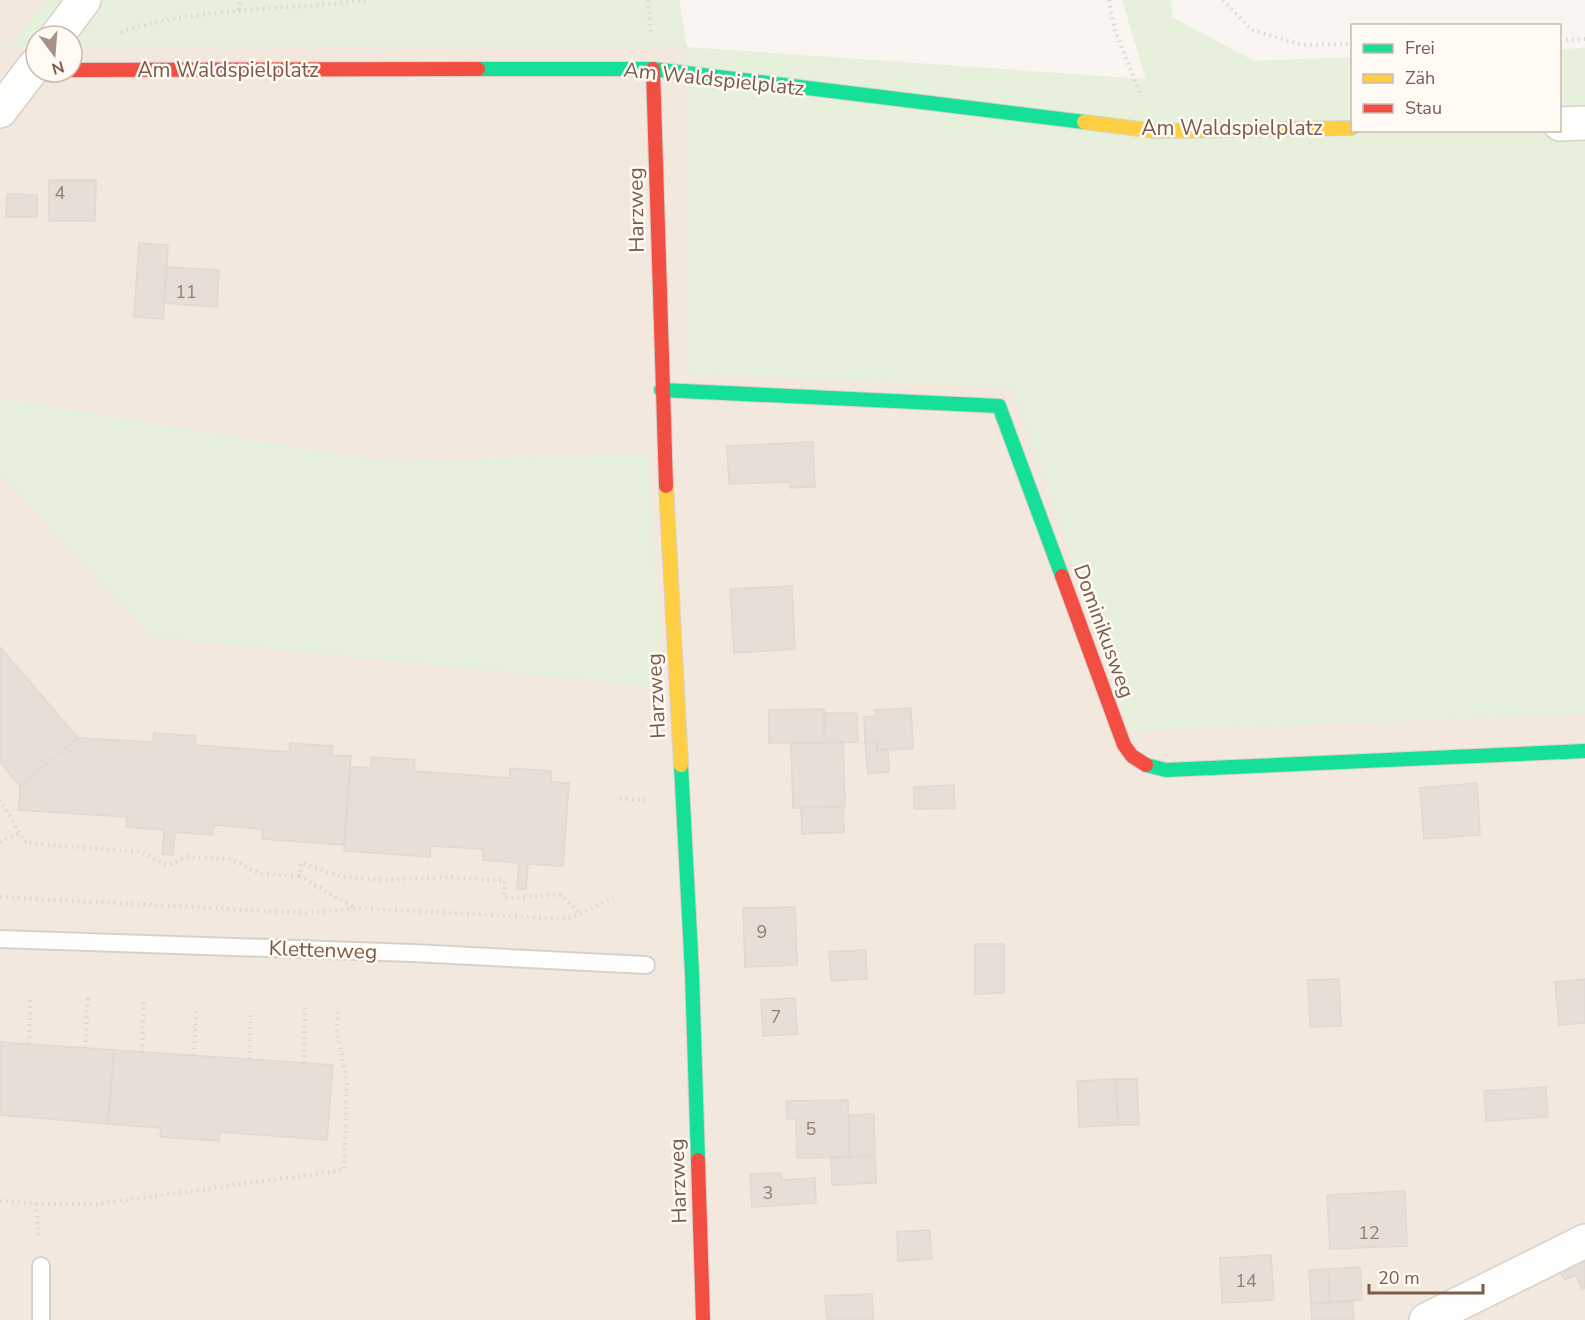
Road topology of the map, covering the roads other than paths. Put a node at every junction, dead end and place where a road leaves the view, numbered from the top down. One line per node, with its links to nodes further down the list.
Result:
1 (84, 0): 2 (street)
2 (66, 24)
3 (653, 69): 4 (street, Am Waldspielplatz); 9 (street, Am Waldspielplatz); 10 (street, Harzweg)
4 (84, 70)
5 (24, 82): 6 (street)
6 (0, 111)
7 (1585, 123): 8 (street)
8 (1561, 124)
9 (1351, 128)
10 (661, 390): 11 (street, Dominikusweg); 17 (street, Harzweg)
11 (1585, 751)
12 (0, 939): 13 (lane, Klettenweg)
13 (646, 965)
14 (1585, 1241): 18 (street)
15 (41, 1266): 16 (lane)
16 (40, 1320)
17 (704, 1320)
18 (1426, 1320)

